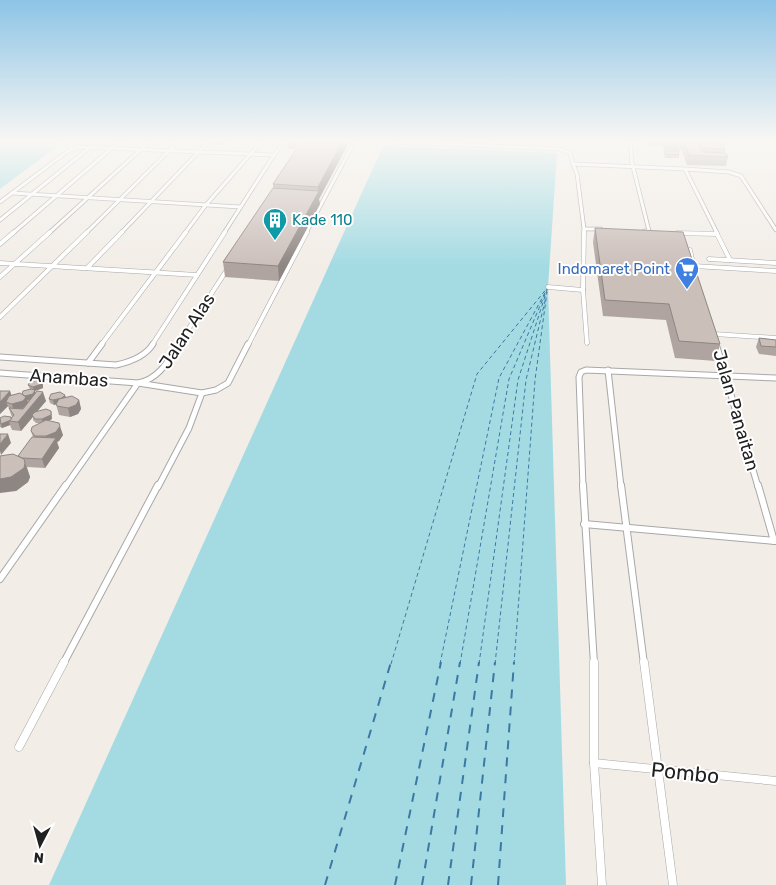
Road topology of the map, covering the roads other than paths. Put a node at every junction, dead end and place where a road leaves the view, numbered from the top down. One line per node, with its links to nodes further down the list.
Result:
1 (25, 183): 14 (lane)
2 (45, 183): 15 (lane)
3 (72, 183): 16 (lane)
4 (104, 183): 17 (lane)
5 (138, 183): 18 (lane)
6 (168, 183): 19 (lane)
7 (225, 183): 21 (lane)
8 (255, 183): 22 (lane)
9 (332, 183): 63 (lane)
10 (578, 183): 25 (lane)
11 (637, 183): 29 (lane)
12 (692, 183): 32 (lane)
13 (746, 183): 24 (lane)
14 (12, 193): 15 (lane); 20 (lane)
15 (32, 194): 16 (lane); 23 (lane)
16 (58, 196): 17 (lane); 33 (lane)
17 (88, 198): 18 (lane); 40 (lane)
18 (121, 200): 19 (lane); 41 (lane)
19 (151, 201): 21 (lane); 43 (lane)
20 (0, 202)
21 (205, 206): 22 (lane); 45 (lane)
22 (240, 207): 47 (lane)
23 (0, 220)
24 (775, 225): 27 (lane)
25 (584, 229): 26 (lane); 50 (lane)
26 (603, 230)
27 (776, 230)
28 (640, 231): 29 (lane)
29 (650, 232): 30 (lane)
30 (659, 232)
31 (669, 232): 32 (lane)
32 (717, 234): 37 (lane)
33 (0, 244)
34 (690, 250): 42 (lane)
35 (233, 259): 62 (lane, Jalan Alas)
36 (709, 259): 37 (lane)
37 (730, 260): 39 (lane)
38 (0, 263): 40 (lane)
39 (776, 263)
40 (14, 264): 41 (lane); 48 (lane)
41 (51, 266): 43 (lane); 51 (lane)
42 (694, 266): 44 (lane); 46 (lane)
43 (87, 268): 45 (lane)
44 (776, 271)
45 (153, 274): 47 (lane); 57 (lane)
46 (696, 274)
47 (197, 275): 57 (lane)
48 (0, 277)
49 (548, 286): 50 (lane)
50 (583, 290): 55 (lane)
51 (0, 317)
52 (711, 326): 53 (lane, Jalan Panaitan)
53 (714, 334): 54 (lane); 60 (lane, Jalan Panaitan)
54 (776, 338)
55 (587, 344)
56 (0, 357): 57 (lane)
57 (88, 363)
58 (608, 370): 60 (lane); 64 (lane); 65 (lane)
59 (0, 372): 62 (lane, Anambas)
60 (725, 375): 61 (lane); 66 (lane, Jalan Panaitan)
61 (776, 378)
62 (138, 383): 63 (lane, Anambas); 67 (lane, Jalan Alas)
63 (202, 393): 68 (lane)
64 (584, 524): 65 (lane); 69 (lane)
65 (626, 528): 66 (lane); 70 (lane)
66 (775, 541)
67 (0, 579)
68 (19, 747)
69 (594, 763): 70 (lane, Pombo); 72 (lane)
70 (658, 770): 71 (lane, Pombo); 73 (lane)
71 (776, 781)
72 (602, 885)
73 (673, 885)

